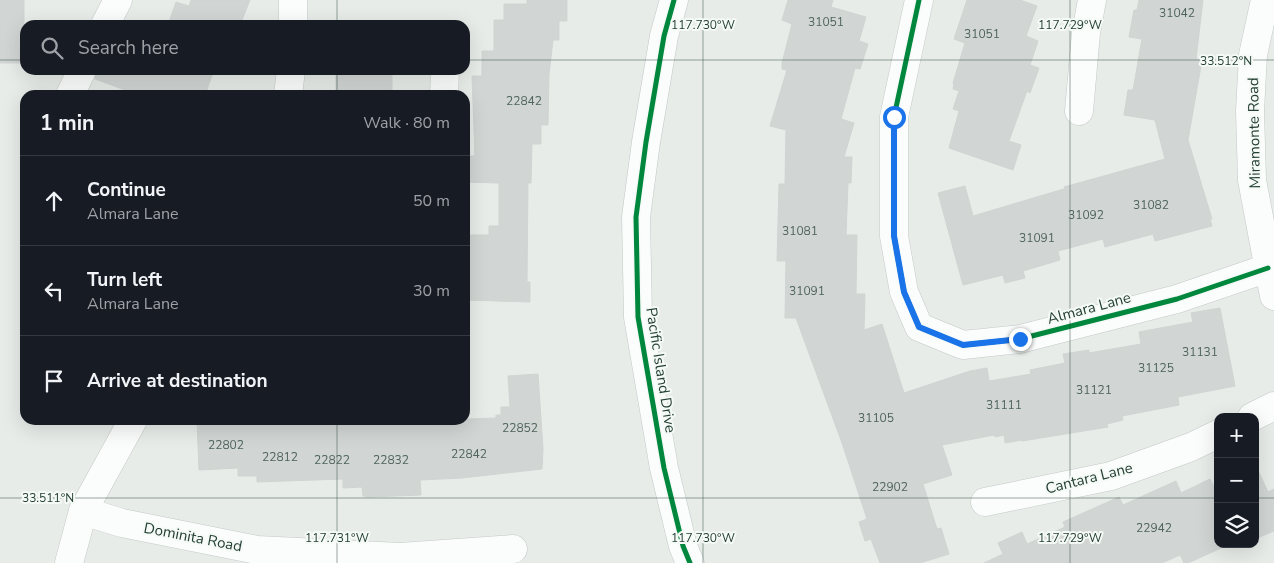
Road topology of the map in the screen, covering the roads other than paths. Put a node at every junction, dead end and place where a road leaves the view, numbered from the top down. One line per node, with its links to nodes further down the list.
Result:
1 (118, 0): 7 (street)
2 (293, 0): 8 (street)
3 (674, 0): 26 (street, Pacific Island Drive)
4 (920, 0): 16 (street, Almara Lane)
5 (1092, 0): 15 (street)
6 (1265, 0): 16 (street, Miramonte Road)
7 (108, 20)
8 (293, 20)
9 (80, 75): 12 (street)
10 (290, 75): 13 (street)
11 (445, 75): 14 (street)
12 (72, 90)
13 (289, 90)
14 (444, 90)
15 (1079, 111)
16 (1268, 268): 17 (street, Miramonte Road)
17 (1274, 296)
18 (1274, 406): 19 (street)
19 (1259, 414)
20 (130, 425): 23 (street)
21 (1214, 436): 22 (street, Cantara Lane)
22 (984, 502)
23 (83, 511): 24 (street, Dominita Road); 25 (street)
24 (514, 549)
25 (68, 563)
26 (690, 563)

